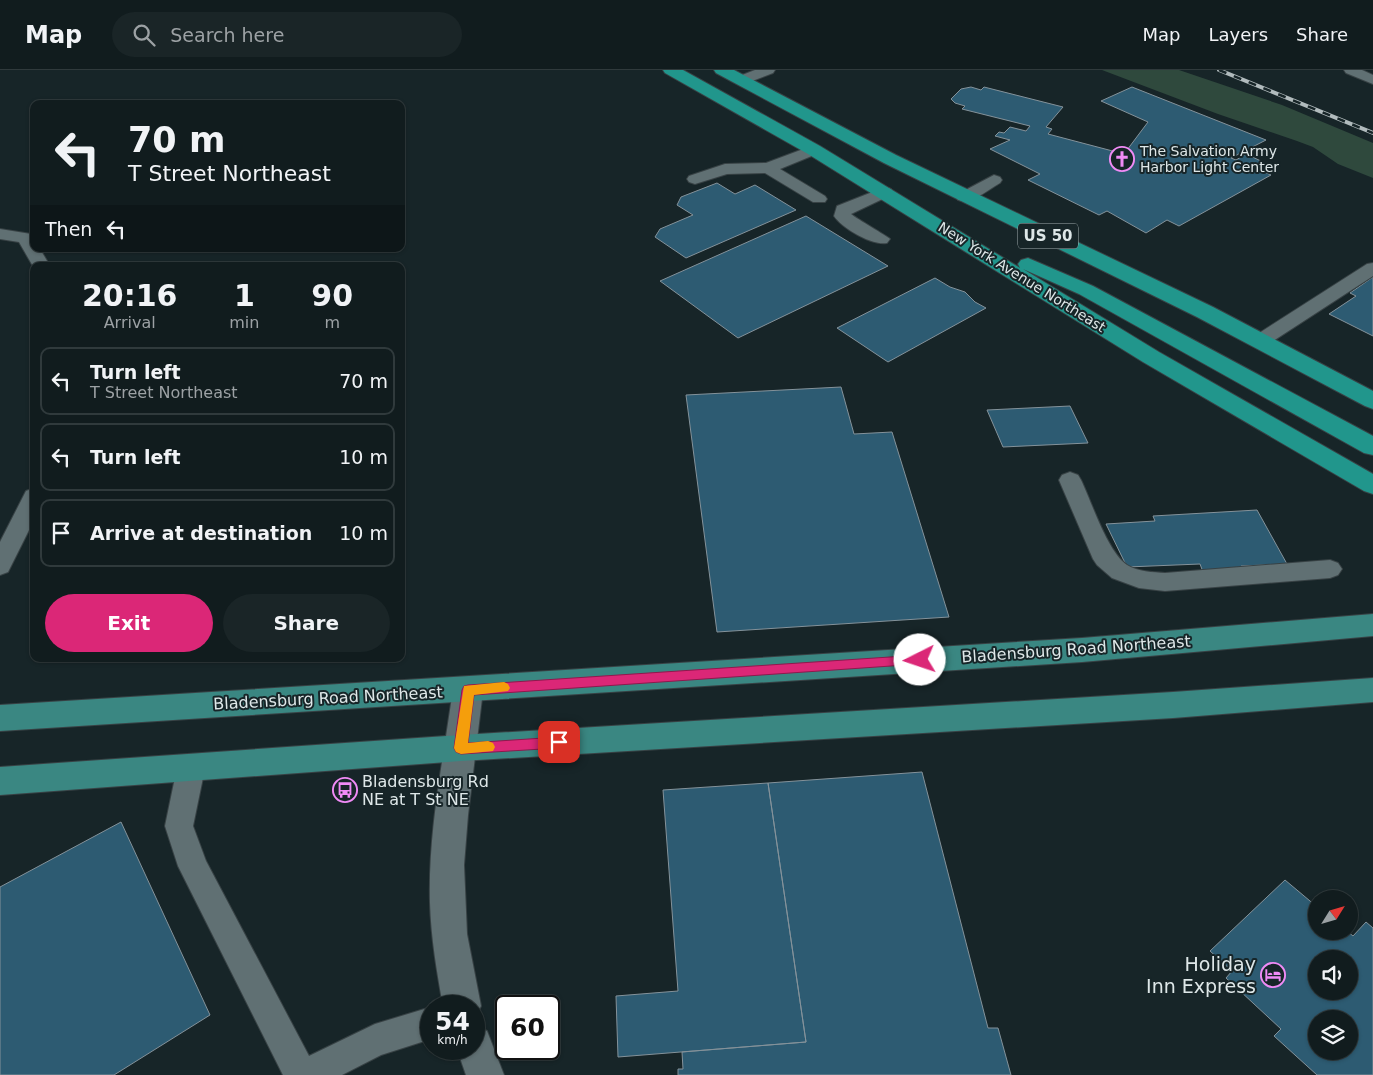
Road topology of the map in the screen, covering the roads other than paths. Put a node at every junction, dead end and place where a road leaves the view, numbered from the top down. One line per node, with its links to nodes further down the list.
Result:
1 (671, 70): 7 (highway, New York Avenue Northeast / US 50)
2 (722, 70): 5 (highway, New York Avenue Northeast / US 50)
3 (768, 70): 5 (lane)
4 (1351, 70): 6 (lane)
5 (742, 80): 7 (highway); 14 (highway, New York Avenue Northeast / US 50)
6 (1373, 80)
7 (711, 92): 8 (highway, New York Avenue Northeast / US 50)
8 (814, 150): 9 (lane); 12 (highway, New York Avenue Northeast / US 50)
9 (768, 168): 10 (lane); 13 (lane)
10 (695, 179)
11 (994, 180): 14 (lane)
12 (885, 192): 14 (highway, New York Avenue Northeast / US 50); 17 (lane)
13 (819, 199)
14 (944, 206): 16 (highway, New York Avenue Northeast / US 50); 20 (highway, New York Avenue Northeast / US 50)
15 (0, 234): 18 (lane)
16 (961, 238): 22 (highway); 24 (highway, New York Avenue Northeast / US 50)
17 (881, 239)
18 (30, 247)
19 (1373, 268): 20 (lane)
20 (1260, 341): 21 (highway, New York Avenue Northeast / US 50)
21 (1373, 401)
22 (1373, 447)
23 (1070, 480): 27 (lane)
24 (1373, 485)
25 (30, 504): 26 (lane)
26 (0, 566)
27 (1330, 569)
28 (1373, 626): 29 (main road, Bladensburg Road Northeast)
29 (468, 690): 31 (main road, Bladensburg Road Northeast); 32 (street)
30 (1373, 690): 32 (main road)
31 (0, 718)
32 (461, 748): 33 (main road); 35 (street)
33 (191, 768): 34 (main road); 38 (lane)
34 (0, 781)
35 (460, 995)
36 (420, 1026): 39 (lane)
37 (480, 1060): 40 (street)
38 (301, 1075)
39 (308, 1075)
40 (485, 1075)

